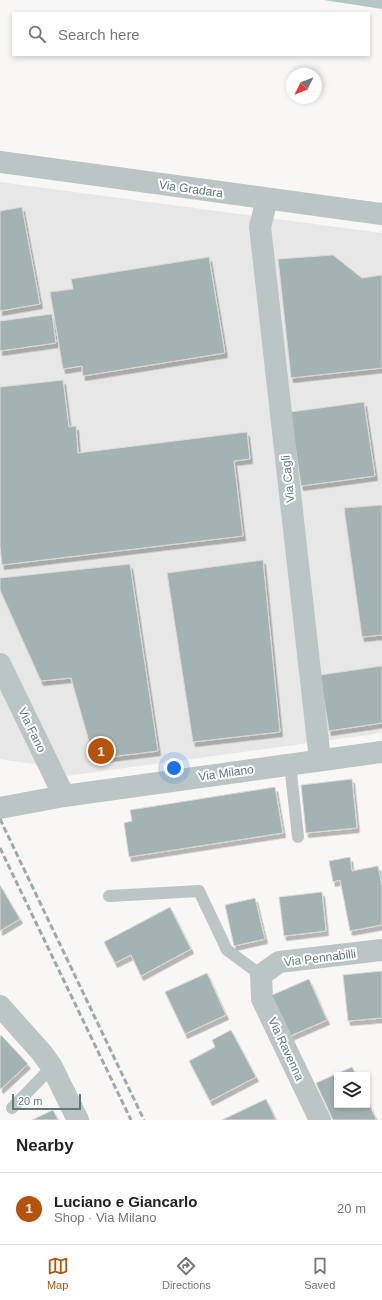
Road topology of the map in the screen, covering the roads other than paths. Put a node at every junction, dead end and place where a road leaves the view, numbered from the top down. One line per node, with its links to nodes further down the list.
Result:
1 (0, 162): 2 (street, Via Gradara)
2 (267, 199): 3 (street, Via Gradara); 6 (street, Via Cagli)
3 (382, 214)
4 (0, 664): 8 (street, Via Fano)
5 (382, 752): 6 (street, Via Milano)
6 (320, 760): 7 (street, Via Milano)
7 (290, 764): 8 (street, Via Milano); 10 (lane)
8 (64, 796): 9 (street, Via Milano)
9 (0, 808)
10 (298, 836)
11 (109, 896): 13 (lane)
12 (382, 950): 13 (street, Via Pennabilli)
13 (261, 975): 18 (street, Via Ravenna)
14 (0, 1006): 15 (street)
15 (52, 1067): 16 (lane); 17 (street)
16 (12, 1108)
17 (78, 1120)
18 (320, 1120)

